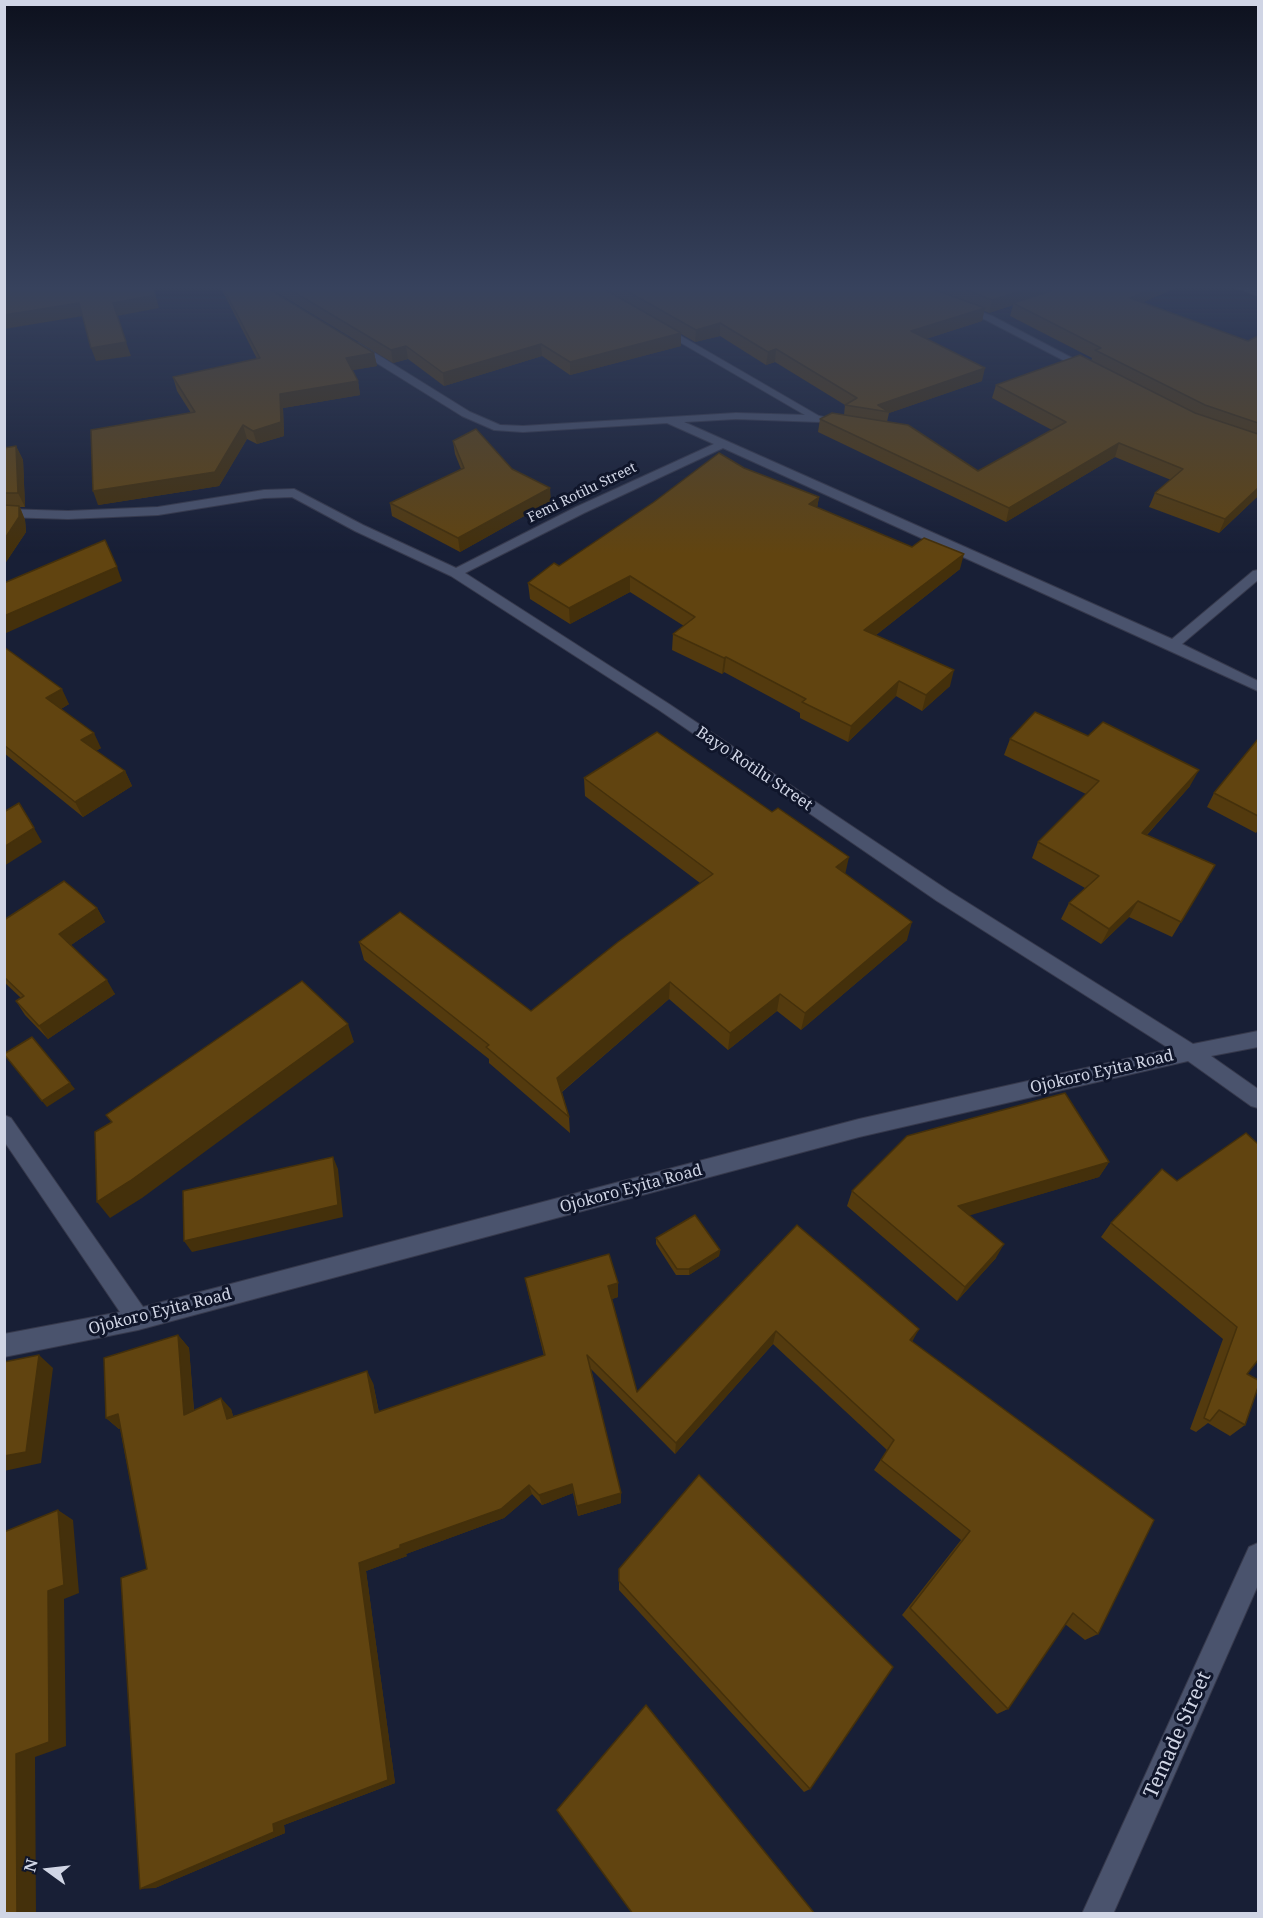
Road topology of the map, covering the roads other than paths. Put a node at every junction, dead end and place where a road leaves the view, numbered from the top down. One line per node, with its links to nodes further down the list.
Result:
1 (404, 376): 3 (street)
2 (745, 376): 4 (street)
3 (667, 419): 4 (street); 6 (street)
4 (821, 419): 5 (street)
5 (852, 425)
6 (723, 444): 8 (street, Femi Rotilu Street); 10 (street)
7 (4, 513): 8 (street, Bayo Rotilu Street)
8 (456, 573): 13 (street, Bayo Rotilu Street)
9 (1258, 574): 10 (street)
10 (1173, 645): 11 (street)
11 (1258, 686)
12 (1258, 1039): 13 (street, Ojokoro Eyita Road)
13 (1191, 1052): 14 (street, Bayo Rotilu Street); 16 (street, Ojokoro Eyita Road)
14 (1258, 1100)
15 (4, 1124): 16 (street)
16 (138, 1319): 17 (street, Ojokoro Eyita Road)
17 (4, 1346)
18 (1258, 1556): 19 (street, Temade Street)
19 (1096, 1914)

